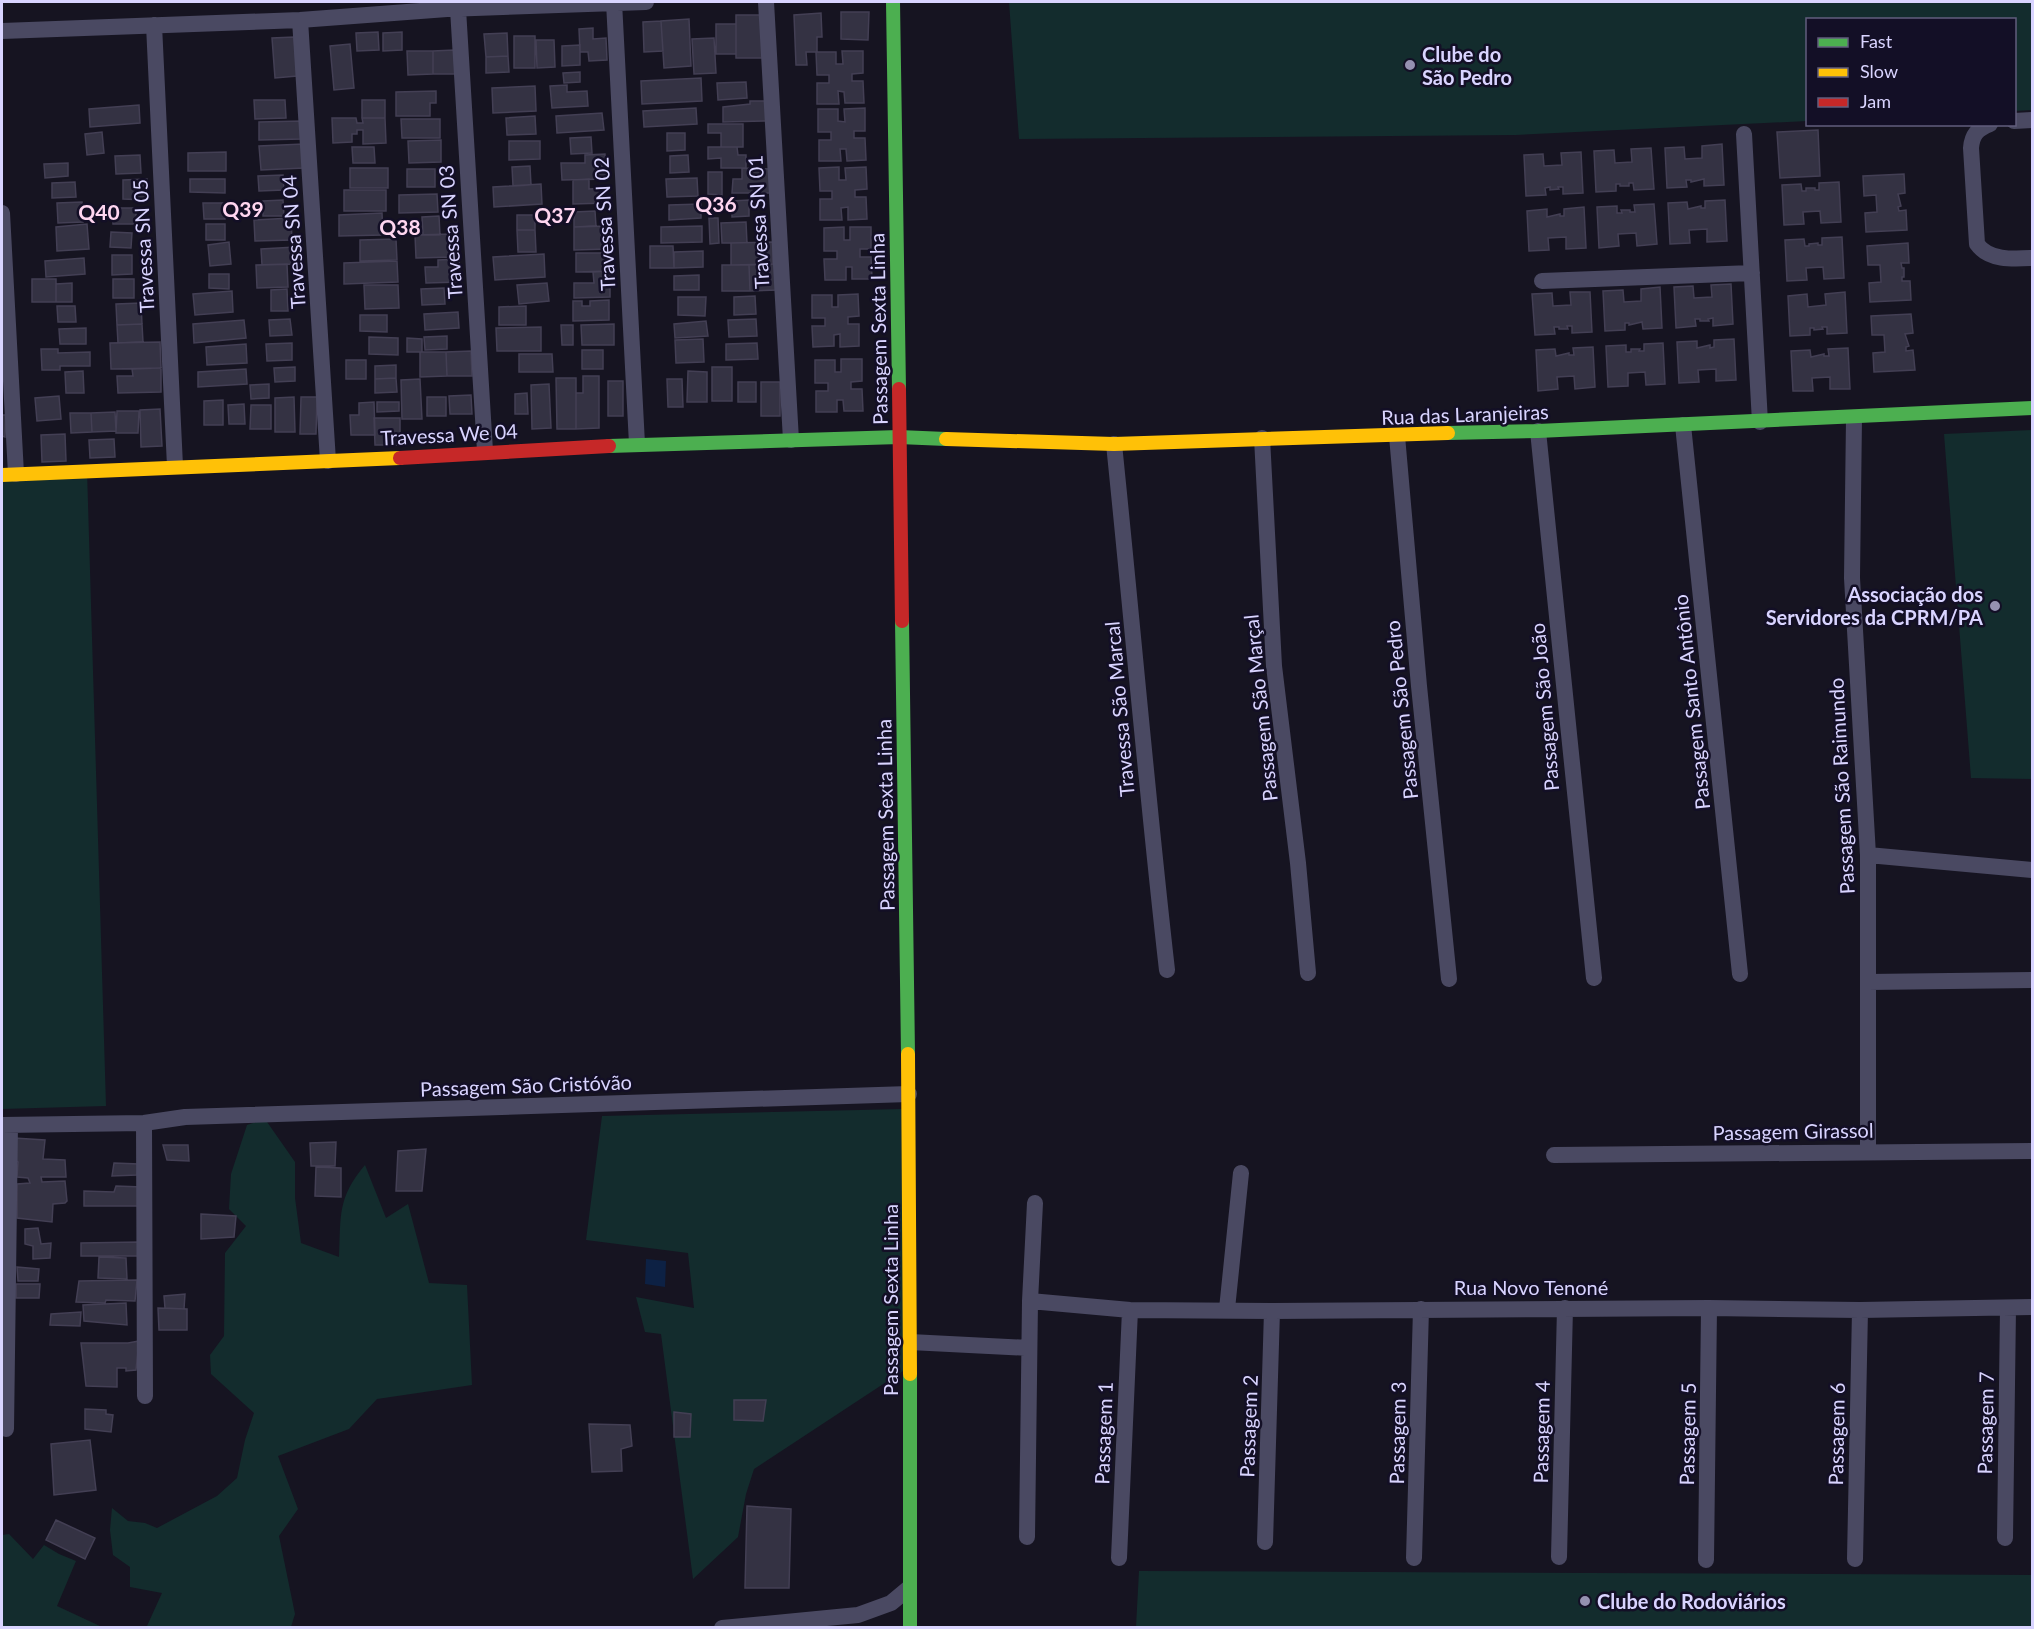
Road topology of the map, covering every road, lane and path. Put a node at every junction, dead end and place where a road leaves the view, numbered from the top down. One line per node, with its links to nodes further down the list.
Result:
1 (614, 2): 2 (street); 5 (street); 26 (street, Travessa SN 02)
2 (646, 2)
3 (766, 2): 25 (street, Travessa SN 01)
4 (892, 2): 23 (street, Passagem Sexta Linha)
5 (458, 9): 6 (street); 28 (street, Travessa SN 03)
6 (300, 20): 7 (street); 29 (street, Travessa SN 04)
7 (154, 25): 8 (street); 30 (street, Travessa SN 05)
8 (2, 32)
9 (2032, 120): 10 (street)
10 (2016, 121)
11 (1986, 126): 14 (street)
12 (1744, 134): 15 (street)
13 (2, 213): 31 (street)
14 (2032, 258)
15 (1752, 273): 16 (street); 19 (street)
16 (1542, 281)
17 (2032, 408): 18 (street, Rua das Laranjeiras)
18 (1854, 418): 19 (street, Rua das Laranjeiras); 32 (street, Passagem São Raimundo)
19 (1760, 422): 20 (street, Rua das Laranjeiras)
20 (1683, 425): 21 (street, Rua das Laranjeiras); 36 (street, Passagem Santo Antônio)
21 (1538, 431): 22 (street, Rua das Laranjeiras); 37 (street, Passagem São João)
22 (1397, 436): 24 (street, Rua das Laranjeiras); 38 (street, Passagem São Pedro)
23 (899, 437): 25 (street, Travessa We 04); 27 (street, Rua das Laranjeiras); 41 (street, Passagem Sexta Linha)
24 (1262, 438): 27 (street, Rua das Laranjeiras); 35 (street, Passagem São Marçal)
25 (791, 440): 26 (street, Travessa We 04)
26 (637, 444): 28 (street, Travessa We 04)
27 (1114, 444): 34 (street, Travessa São Marcal)
28 (485, 451): 29 (street, Travessa We 04)
29 (328, 461): 30 (street, Travessa We 04)
30 (175, 466): 31 (street, Travessa We 04)
31 (9, 475)
32 (1868, 855): 33 (street); 40 (street, Passagem São Raimundo)
33 (2032, 870)
34 (1167, 970)
35 (1308, 973)
36 (1740, 974)
37 (1594, 978)
38 (1449, 979)
39 (2032, 980): 40 (street)
40 (1868, 982): 45 (street, Passagem São Raimundo)
41 (909, 1094): 42 (street, Passagem São Cristóvão); 59 (street, Passagem Sexta Linha)
42 (144, 1123): 43 (street, Passagem São Cristóvão); 61 (street)
43 (6, 1125): 62 (street)
44 (2032, 1150): 45 (street, Passagem Girassol)
45 (1868, 1151): 46 (street, Passagem Girassol)
46 (1554, 1155)
47 (1240, 1173): 54 (street)
48 (1035, 1203): 49 (street)
49 (1030, 1301): 56 (street, Rua Novo Tenoné); 60 (street)
50 (2032, 1307): 53 (street, Rua Novo Tenoné)
51 (1565, 1308): 52 (street, Rua Novo Tenoné); 55 (street, Rua Novo Tenoné); 66 (street, Passagem 4)
52 (1709, 1308): 57 (street, Rua Novo Tenoné); 70 (street, Passagem 5)
53 (2008, 1308): 57 (street, Rua Novo Tenoné); 64 (street, Passagem 7)
54 (1227, 1309): 56 (street, Rua Novo Tenoné); 58 (street, Rua Novo Tenoné)
55 (1421, 1309): 58 (street, Rua Novo Tenoné); 68 (street, Passagem 3)
56 (1130, 1310): 67 (street, Passagem 1)
57 (1860, 1310): 69 (street, Passagem 6)
58 (1272, 1311): 65 (street, Passagem 2)
59 (910, 1342): 60 (street); 71 (street, Passagem Sexta Linha)
60 (1029, 1348): 63 (street)
61 (145, 1396)
62 (6, 1429)
63 (1026, 1537)
64 (2005, 1538)
65 (1265, 1542)
66 (1559, 1557)
67 (1119, 1558)
68 (1414, 1558)
69 (1855, 1559)
70 (1706, 1560)
71 (909, 1588): 72 (street); 74 (street, Passagem Sexta Linha)
72 (784, 1625): 73 (street)
73 (722, 1628)
74 (910, 1628)

